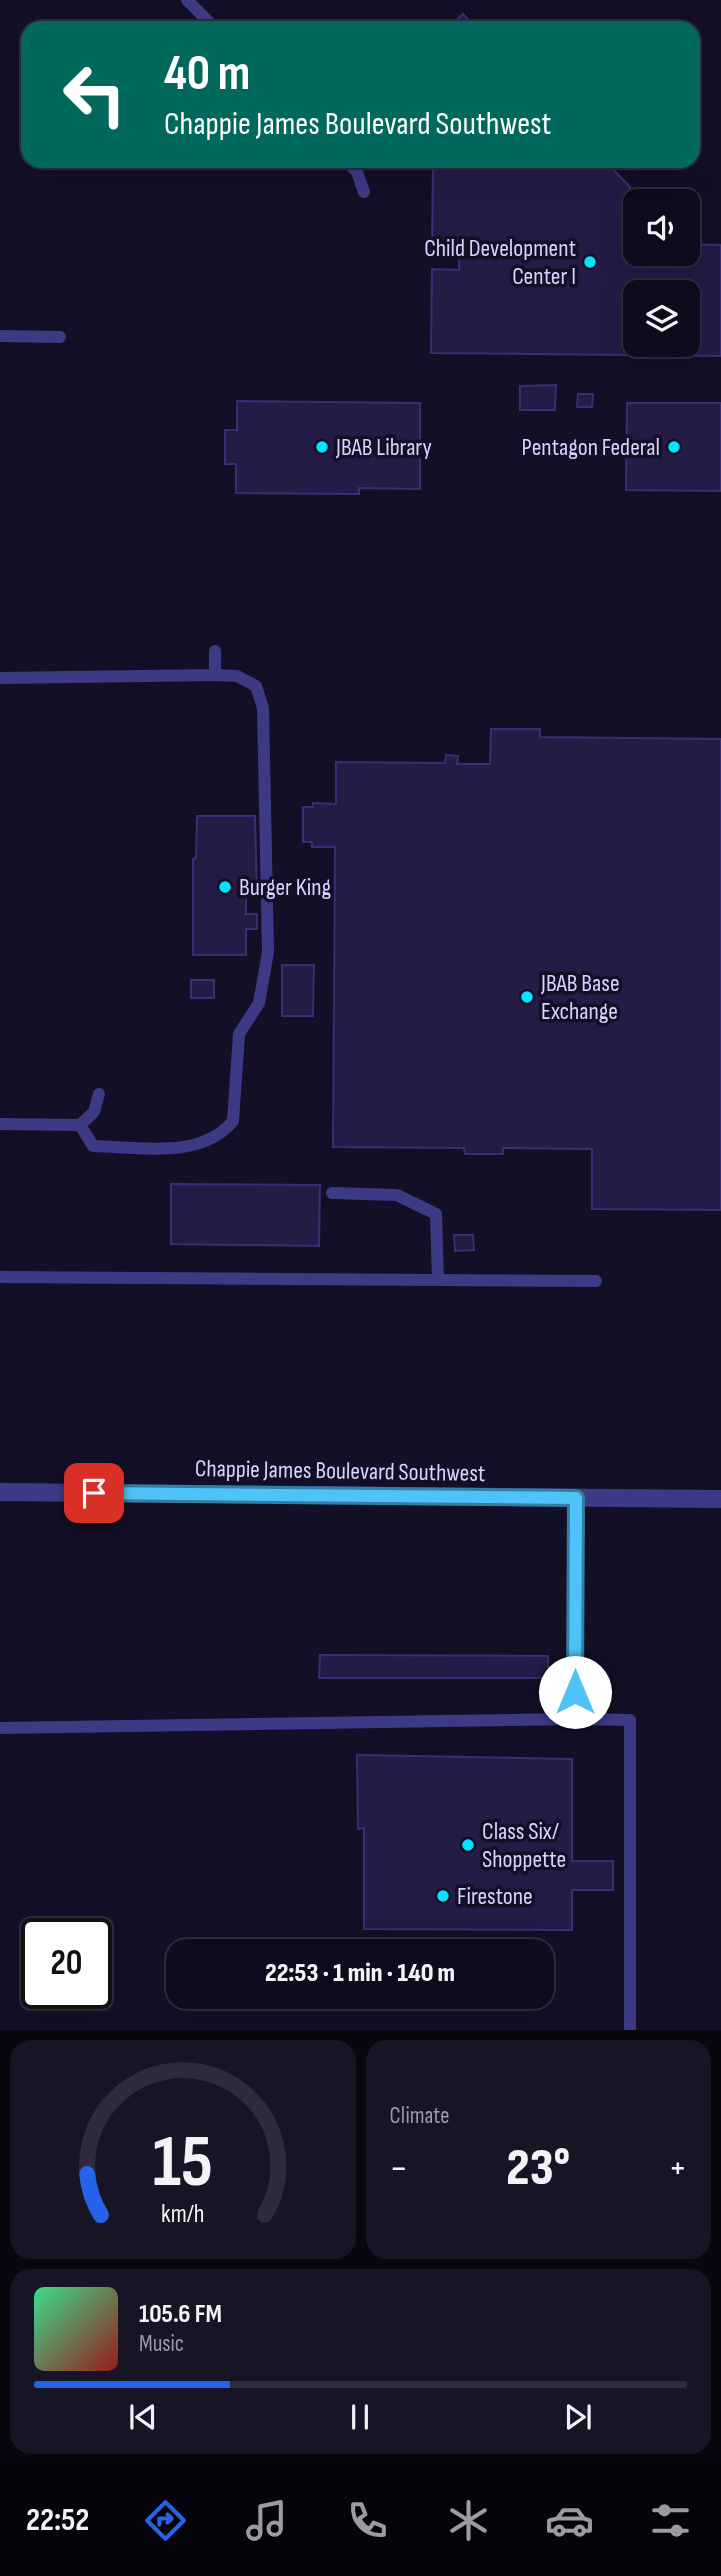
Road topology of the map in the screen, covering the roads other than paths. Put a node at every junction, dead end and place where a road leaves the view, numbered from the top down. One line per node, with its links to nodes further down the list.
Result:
1 (187, 0): 2 (lane)
2 (208, 21)
3 (353, 168): 4 (lane)
4 (363, 192)
5 (0, 335): 6 (lane)
6 (60, 337)
7 (215, 651): 8 (lane)
8 (215, 675): 9 (lane); 12 (lane)
9 (0, 678)
10 (99, 1094): 12 (lane)
11 (0, 1124): 12 (lane)
12 (80, 1125)
13 (332, 1193): 15 (lane)
14 (0, 1277): 15 (lane)
15 (438, 1280): 16 (lane)
16 (596, 1281)
17 (0, 1492): 18 (street, Chappie James Boulevard Southwest)
18 (576, 1498): 19 (street, Chappie James Boulevard Southwest); 20 (lane)
19 (721, 1499)
20 (575, 1719): 21 (lane); 22 (lane)
21 (0, 1728)
22 (630, 2030)

